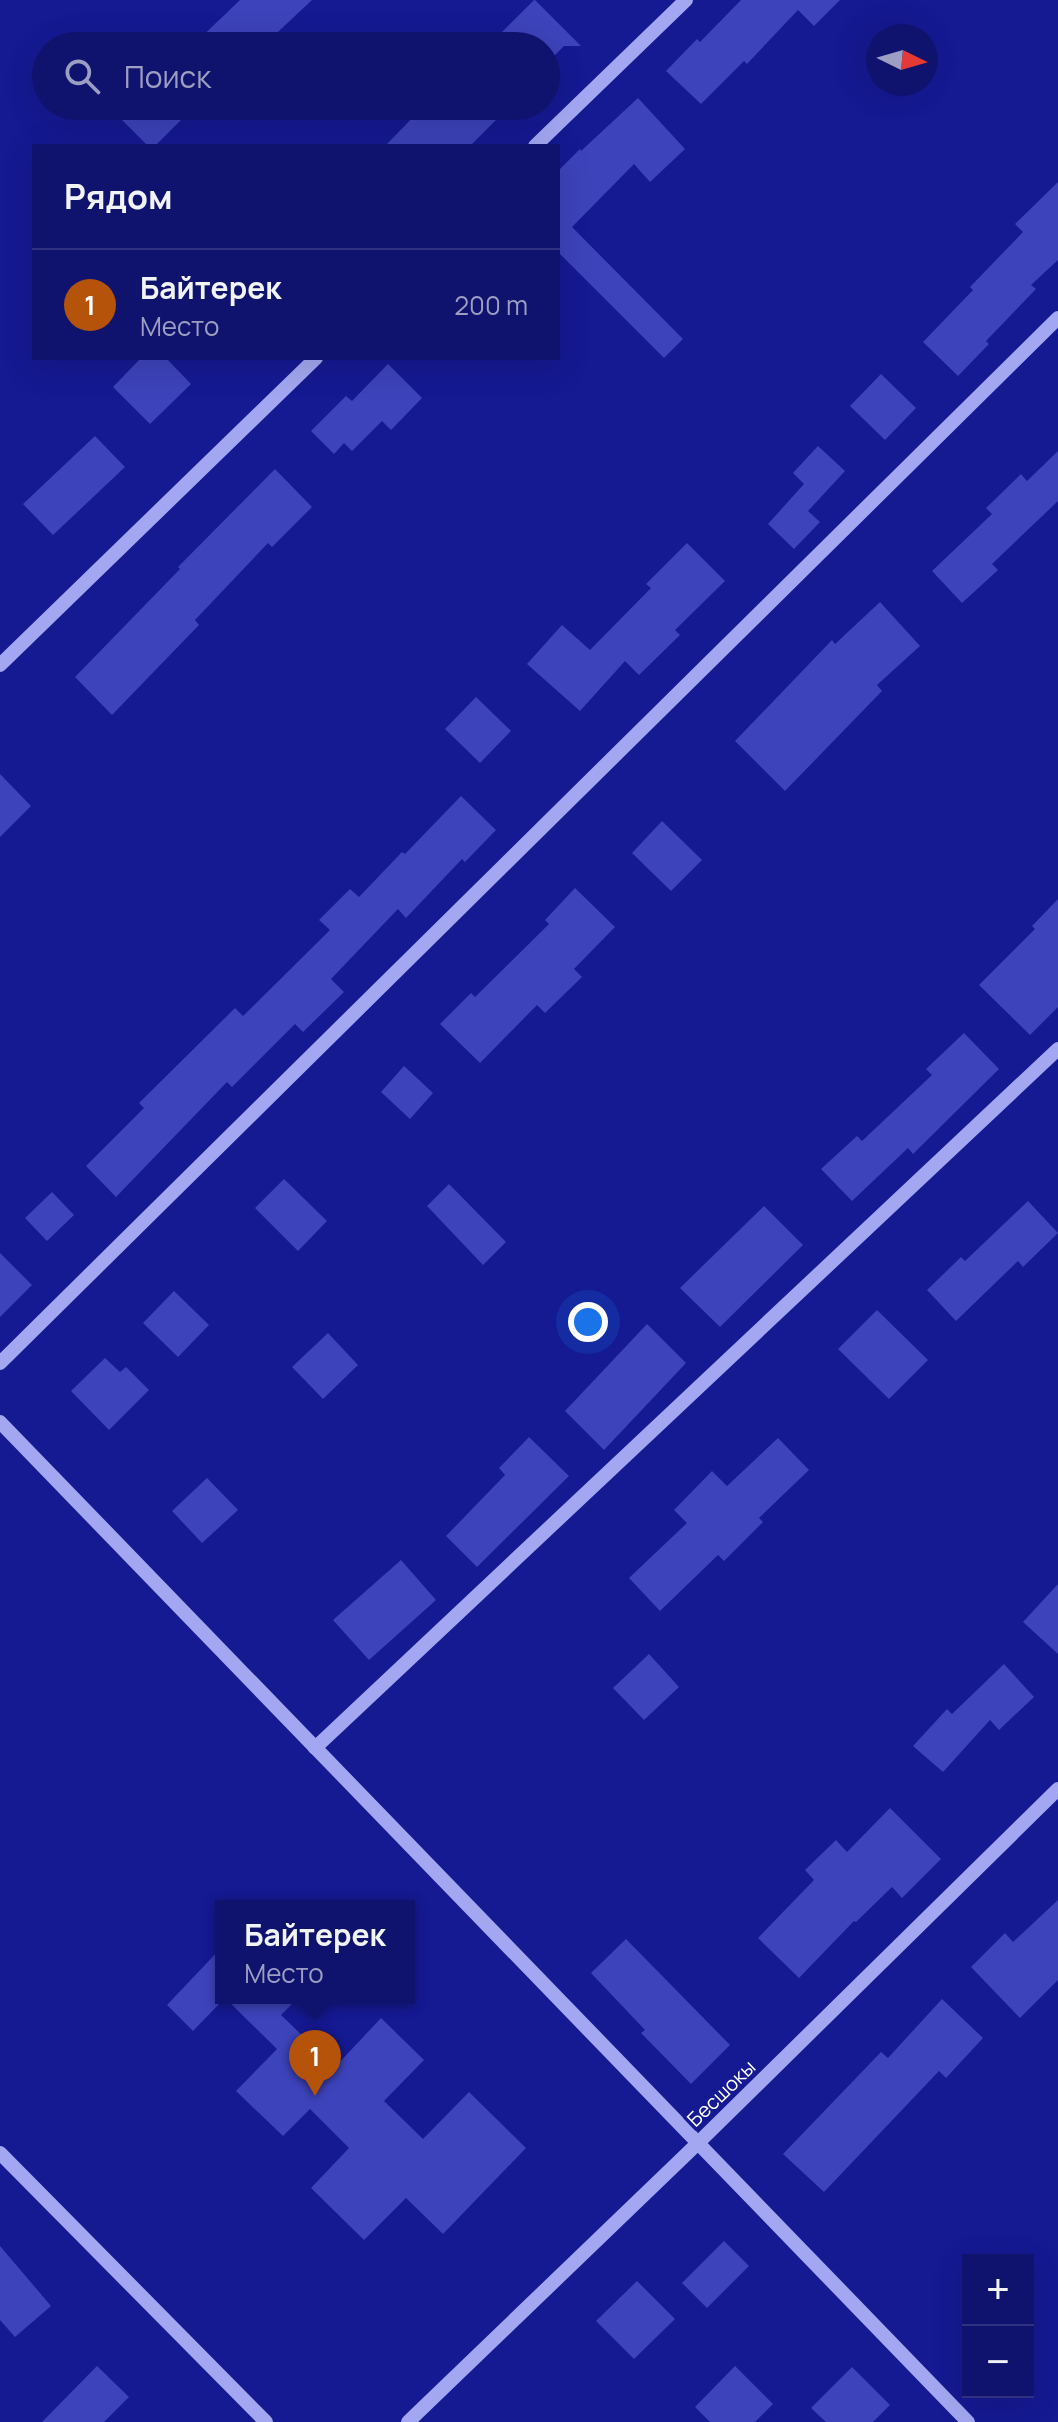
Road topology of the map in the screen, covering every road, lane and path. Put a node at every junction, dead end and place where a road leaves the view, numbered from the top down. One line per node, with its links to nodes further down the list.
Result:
1 (686, 0): 2 (street)
2 (537, 144)
3 (1058, 318): 7 (street)
4 (314, 360): 5 (street)
5 (0, 665)
6 (1058, 1049): 9 (street)
7 (0, 1363)
8 (0, 1422): 9 (street)
9 (315, 1748): 11 (street)
10 (1058, 1789): 11 (street, Бесшокы)
11 (698, 2143): 14 (street, Бесшокы); 15 (street)
12 (0, 2153): 13 (street)
13 (266, 2422)
14 (408, 2422)
15 (968, 2422)

